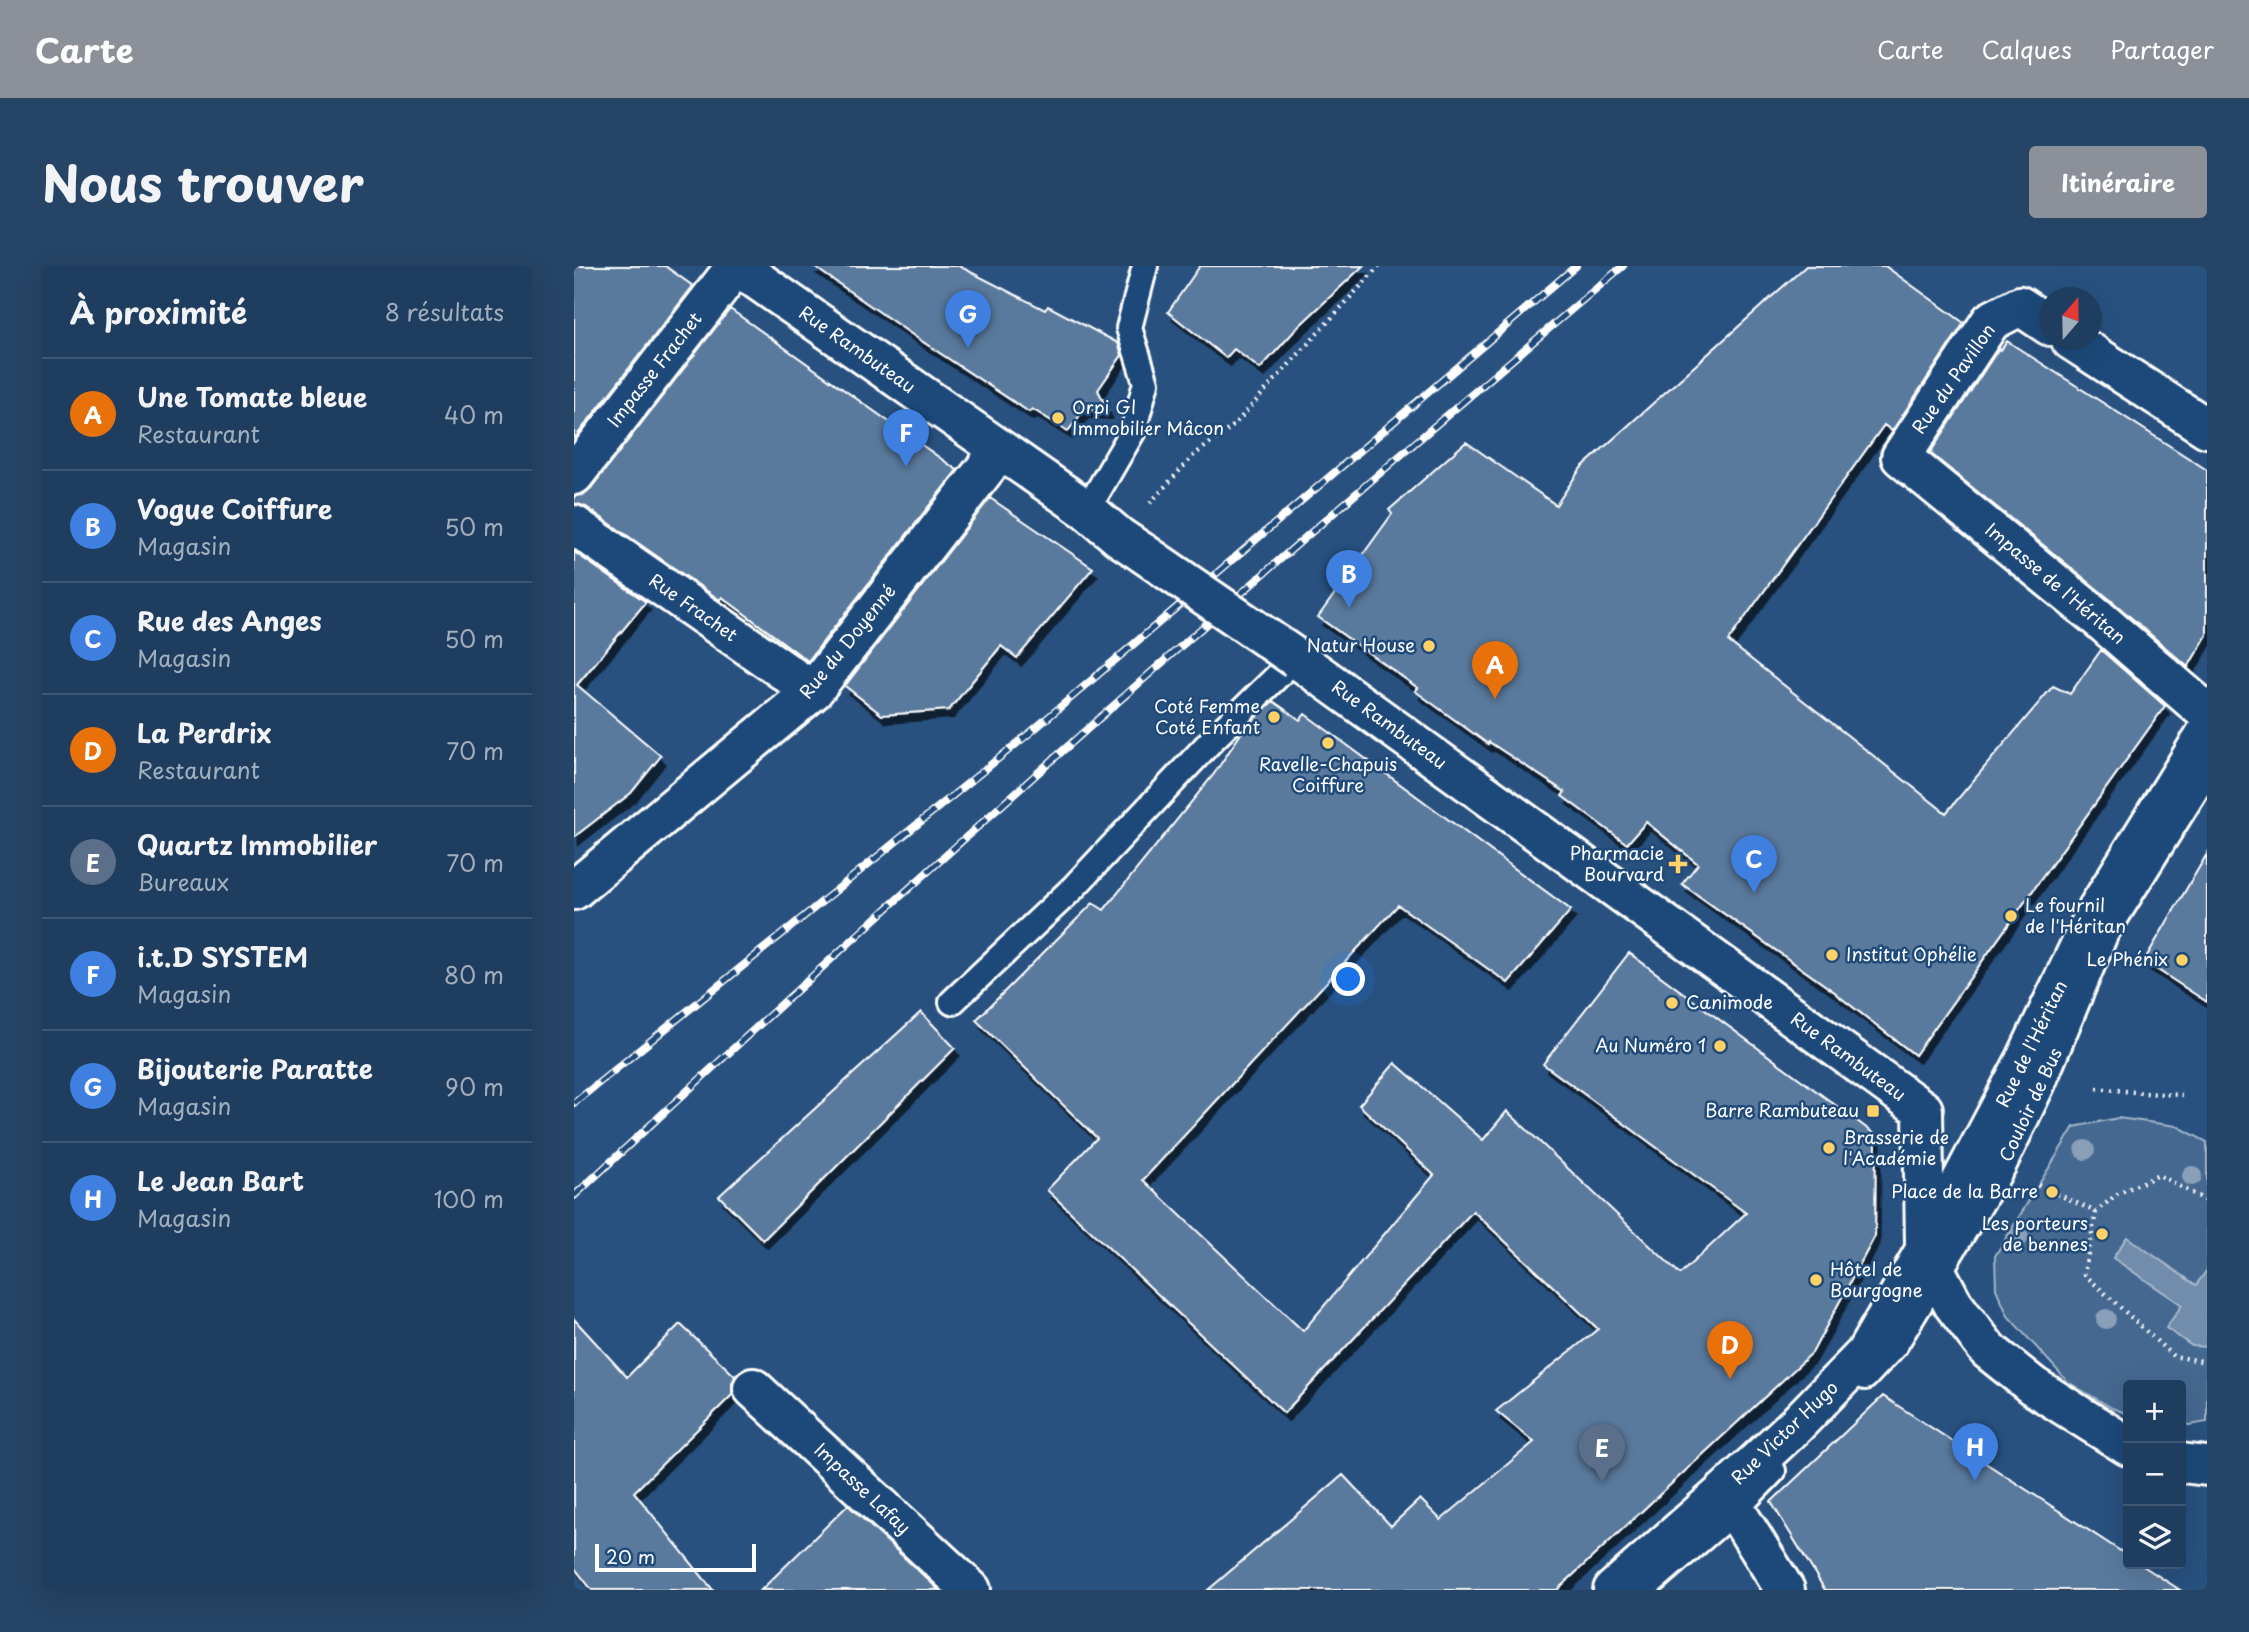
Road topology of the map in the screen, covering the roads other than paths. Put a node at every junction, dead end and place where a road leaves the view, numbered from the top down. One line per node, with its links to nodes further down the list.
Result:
1 (736, 266): 6 (street, Rue Rambuteau); 8 (street, Impasse Frachet)
2 (1145, 266): 9 (lane)
3 (2035, 316): 7 (street, Rue du Pavillon)
4 (2086, 350): 5 (street)
5 (2207, 428)
6 (1000, 450): 9 (street, Rue Rambuteau); 12 (street, Rue du Doyenné)
7 (1901, 457): 13 (street, Impasse de l'Héritan)
8 (574, 475)
9 (1087, 510): 11 (street, Rue Rambuteau, bridge)
10 (574, 524): 12 (street, Rue Frachet)
11 (1296, 658): 17 (lane); 18 (street, Rue Rambuteau)
12 (813, 691): 16 (street, Rue du Doyenné)
13 (2207, 713)
14 (2207, 732): 18 (street, Rue de l'Héritan)
15 (2207, 772): 18 (lane, Couloir de Bus)
16 (574, 890)
17 (952, 1002)
18 (1932, 1262): 20 (street); 23 (street, Rue Victor Hugo)
19 (753, 1388): 24 (street, Impasse Lafay)
20 (2123, 1444)
21 (2186, 1464): 22 (street)
22 (2207, 1466)
23 (1730, 1501): 25 (street, Rue Victor Hugo); 26 (lane); 27 (street)
24 (971, 1590)
25 (1613, 1590)
26 (1642, 1590)
27 (1785, 1590)

